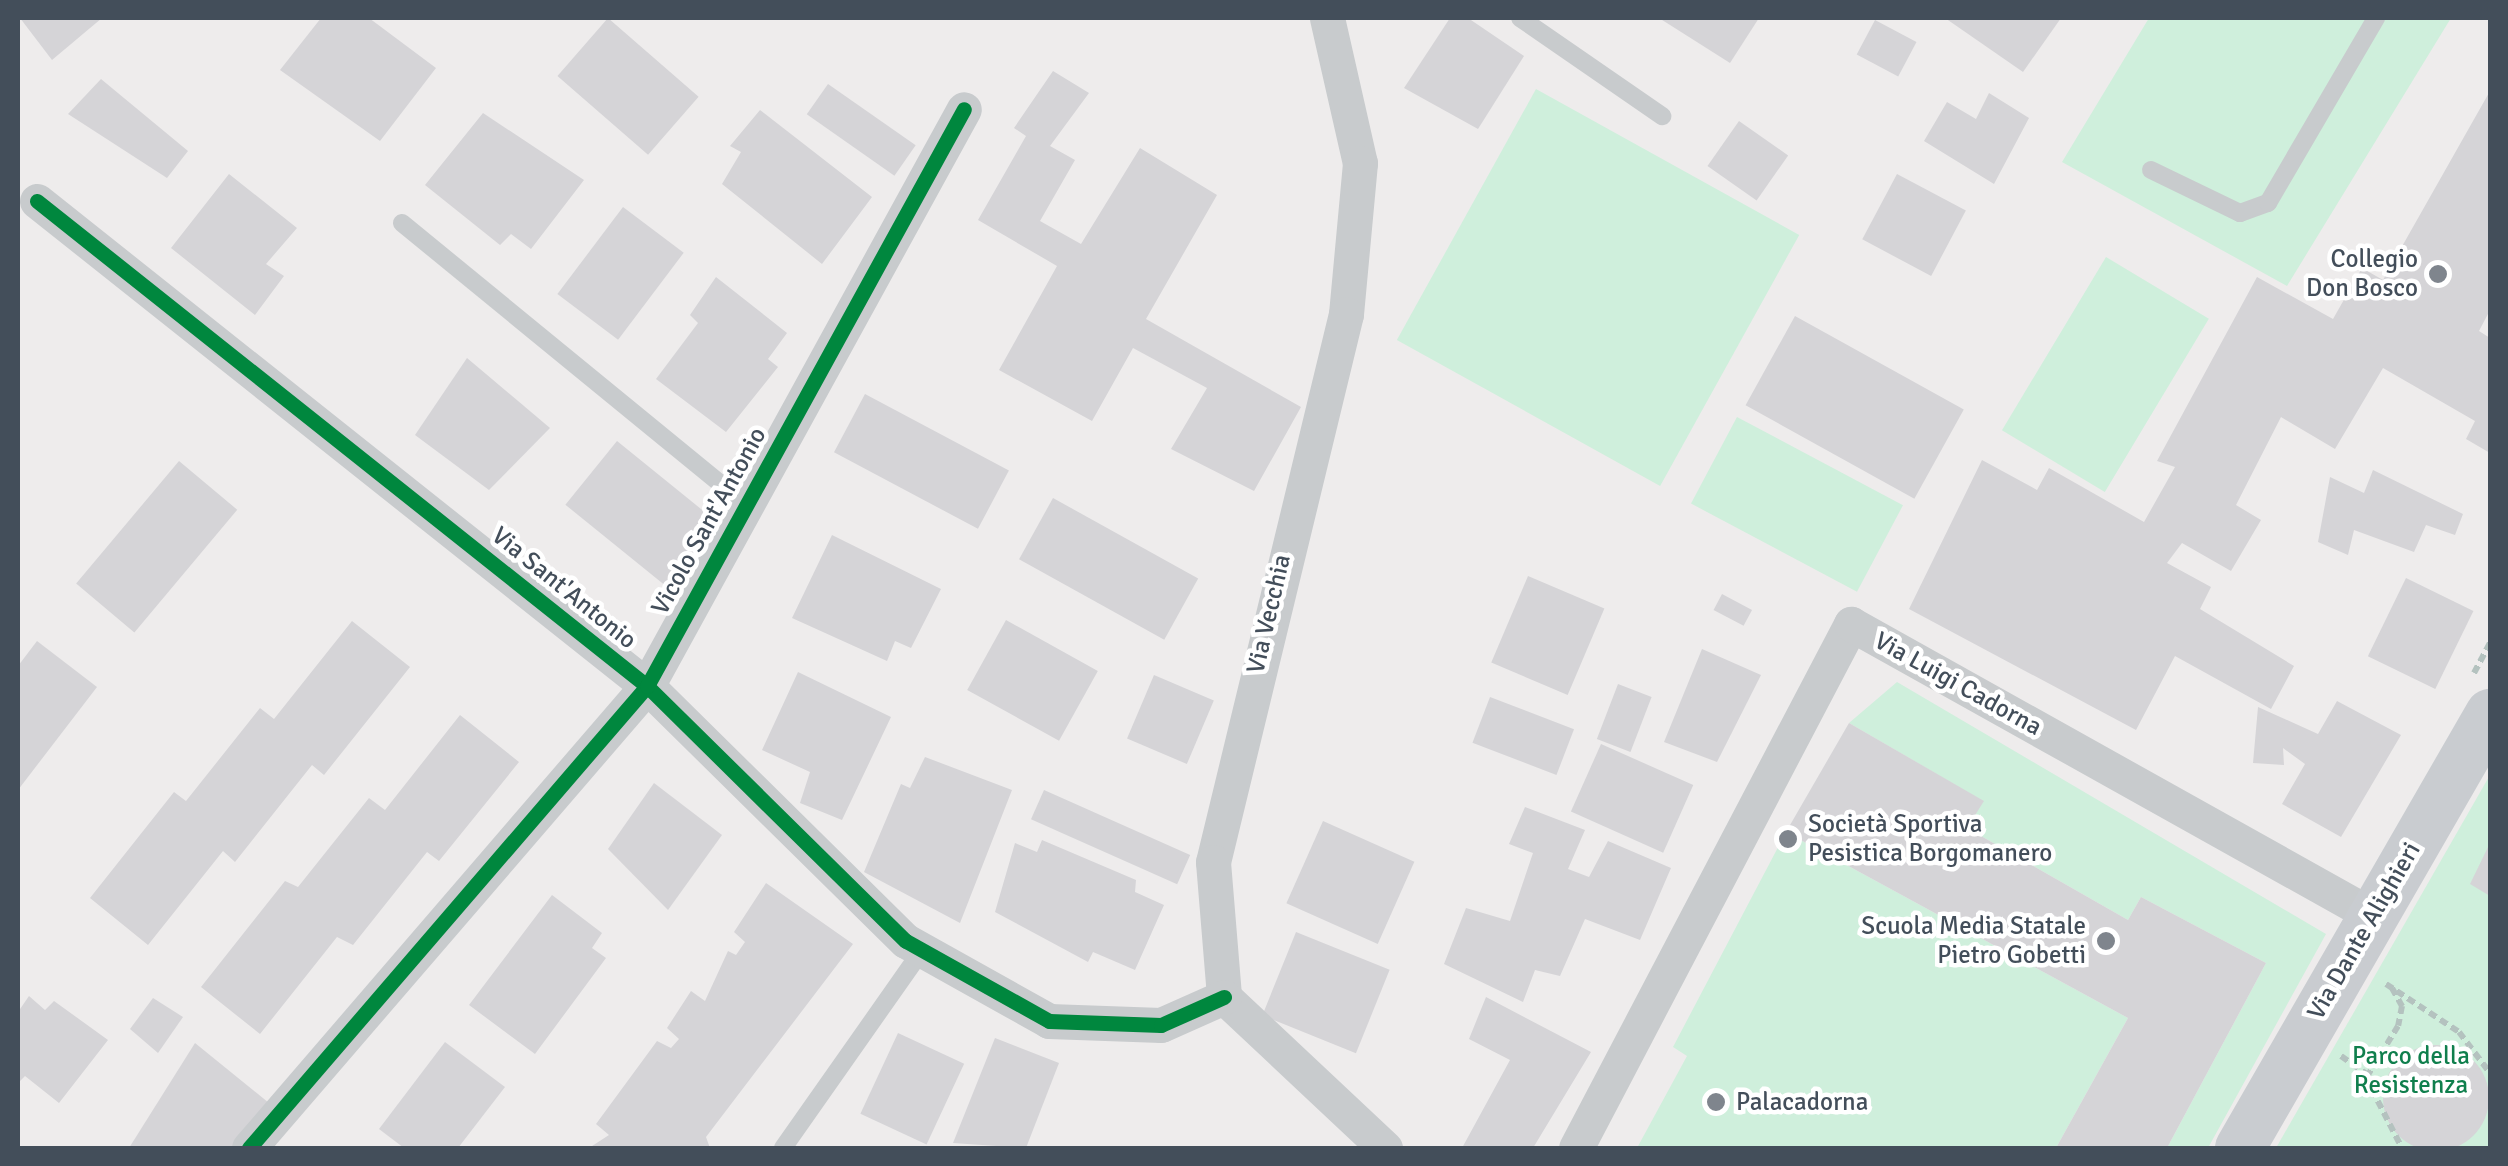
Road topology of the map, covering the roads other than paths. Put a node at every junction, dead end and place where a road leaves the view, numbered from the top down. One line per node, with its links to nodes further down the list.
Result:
1 (1327, 18): 14 (street, Via Vecchia)
2 (1520, 18): 5 (lane)
3 (2376, 18): 6 (lane)
4 (964, 109): 9 (street, Vicolo Sant'Antonio)
5 (1662, 116)
6 (2151, 170)
7 (37, 201): 10 (street, Via Sant'Antonio)
8 (402, 223): 9 (lane)
9 (746, 505): 10 (street, Vicolo Sant'Antonio)
10 (647, 686): 13 (street, Via Sant'Antonio); 15 (street, Vicolo Sant'Antonio)
11 (2490, 714): 12 (street, Via Dante Alighieri)
12 (2372, 915): 18 (street, Via Luigi Cadorna); 19 (street, Via Dante Alighieri)
13 (922, 950): 14 (street, Via Sant'Antonio); 16 (lane)
14 (1224, 997): 17 (street)
15 (249, 1148)
16 (783, 1148)
17 (1385, 1148)
18 (1576, 1148)
19 (2240, 1148)

